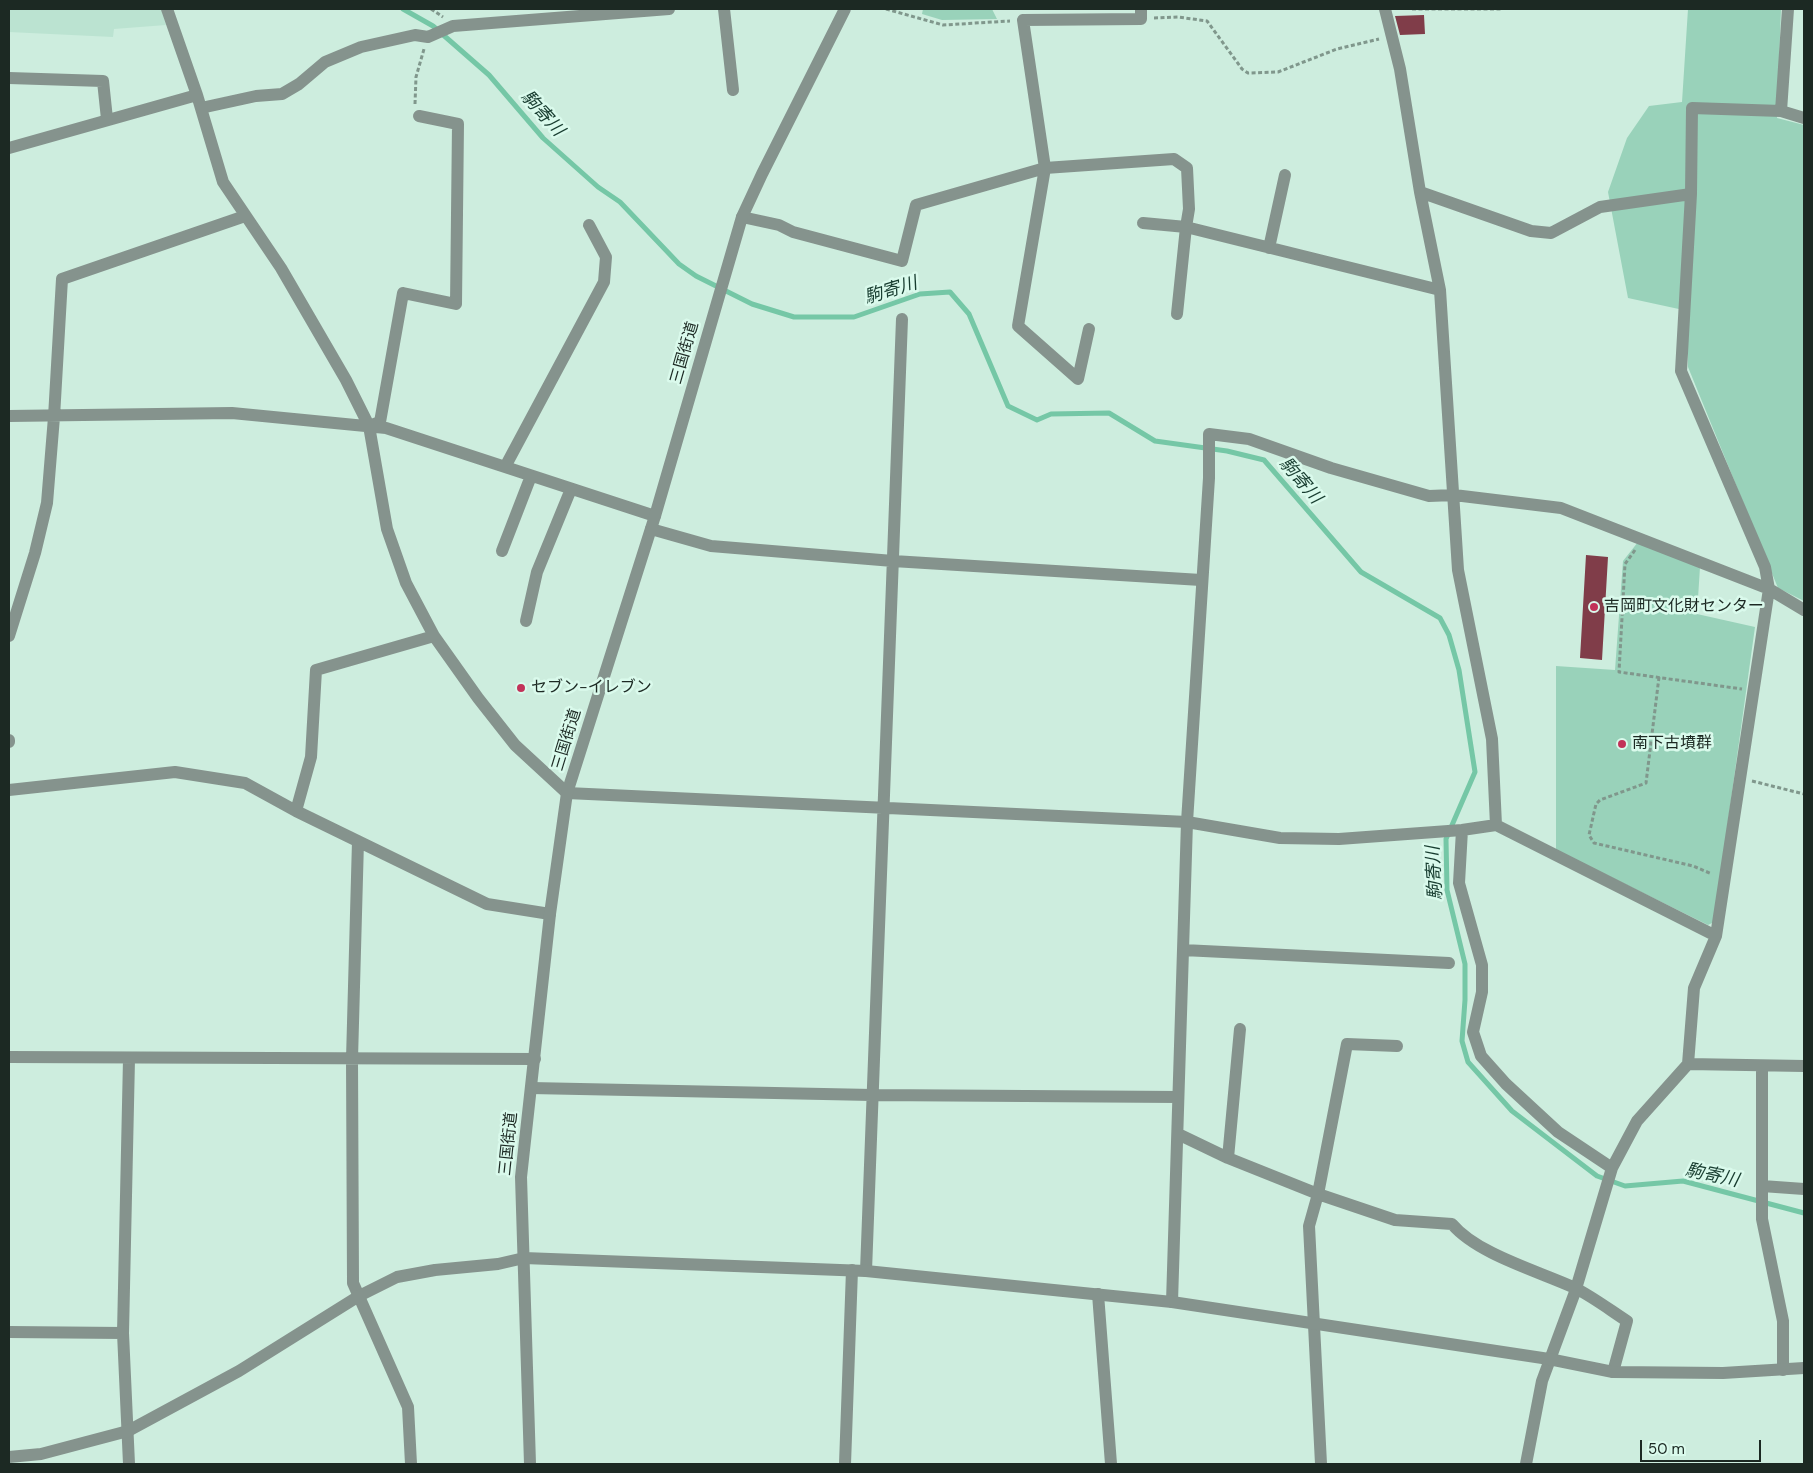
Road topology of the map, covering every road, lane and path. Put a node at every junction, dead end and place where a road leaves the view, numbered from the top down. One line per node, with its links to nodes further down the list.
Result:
1 (167, 9): 16 (street)
2 (669, 9): 13 (street)
3 (724, 9): 15 (street)
4 (845, 9): 28 (street, 三国街道)
5 (886, 9): 11 (path)
6 (1385, 9): 12 (street)
7 (1412, 9): 8 (path)
8 (1502, 9)
9 (1788, 9): 18 (street)
10 (1141, 14): 11 (street); 12 (path)
11 (1023, 20): 23 (street)
12 (1391, 35): 25 (street)
13 (430, 36): 17 (street); 19 (path)
14 (9, 78): 21 (street)
15 (733, 90)
16 (197, 95): 17 (street); 21 (street)
17 (201, 108): 27 (street)
18 (1781, 111): 20 (street); 26 (street)
19 (419, 116): 39 (street)
20 (1804, 118)
21 (107, 119): 22 (street)
22 (9, 148)
23 (1044, 168): 28 (street); 31 (street); 36 (street)
24 (1285, 175): 32 (street)
25 (1420, 192): 26 (street); 33 (street)
26 (1690, 194): 50 (street)
27 (245, 216): 38 (street); 39 (street)
28 (742, 217): 44 (street, 三国街道)
29 (1144, 223): 31 (street)
30 (589, 225): 40 (street)
31 (1186, 227): 32 (street); 34 (street)
32 (1269, 248): 33 (street)
33 (1440, 290): 43 (street)
34 (1177, 314)
35 (902, 319): 48 (street)
36 (1089, 329)
37 (9, 416): 38 (street)
38 (54, 417): 39 (street); 53 (street)
39 (369, 426): 40 (street); 54 (street)
40 (505, 467): 41 (street)
41 (531, 476): 42 (street); 47 (street)
42 (571, 489): 44 (street); 52 (street)
43 (1454, 495): 46 (street); 49 (street); 64 (street)
44 (655, 516): 45 (street, 三国街道)
45 (651, 529): 48 (street); 59 (street, 三国街道)
46 (1642, 539): 50 (street); 55 (path)
47 (502, 551)
48 (893, 561): 49 (street); 61 (street)
49 (1201, 580): 63 (street)
50 (1769, 589): 51 (street); 56 (street)
51 (1804, 610)
52 (526, 621)
53 (9, 636)
54 (434, 636): 59 (street); 62 (street)
55 (1659, 677): 56 (path); 67 (path)
56 (1753, 690): 57 (street)
57 (1739, 778): 60 (path); 67 (street)
58 (9, 790): 62 (street)
59 (567, 794): 61 (street); 68 (street, 三国街道)
60 (1804, 794)
61 (884, 808): 63 (street); 82 (street)
62 (296, 811): 66 (street)
63 (1187, 822): 65 (street); 70 (street)
64 (1496, 825): 65 (street); 69 (street)
65 (1462, 830): 86 (street)
66 (358, 841): 68 (street); 77 (street)
67 (1725, 879): 69 (street)
68 (550, 914): 76 (street, 三国街道)
69 (1716, 936): 78 (street)
70 (1183, 950): 71 (street); 83 (street)
71 (1449, 963)
72 (1240, 1029): 85 (street)
73 (1397, 1046): 89 (street)
74 (9, 1056): 75 (street)
75 (129, 1058): 77 (street); 99 (street)
76 (536, 1058): 77 (street); 81 (street, 三国街道)
77 (352, 1059): 95 (street)
78 (1688, 1064): 80 (street); 86 (street)
79 (1804, 1066): 80 (street)
80 (1762, 1067): 87 (street)
81 (531, 1088): 82 (street); 90 (street, 三国街道)
82 (872, 1095): 83 (street); 92 (street)
83 (1178, 1097): 84 (street)
84 (1178, 1134): 85 (street); 96 (street)
85 (1228, 1158): 89 (street)
86 (1612, 1169): 93 (street)
87 (1762, 1189): 88 (street); 102 (street)
88 (1804, 1189)
89 (1318, 1194): 93 (street); 97 (street)
90 (524, 1258): 91 (street); 95 (street); 109 (street, 三国街道)
91 (852, 1270): 92 (street); 110 (street)
92 (866, 1271): 94 (street)
93 (1575, 1288): 100 (street); 103 (street)
94 (1098, 1294): 96 (street); 111 (street)
95 (359, 1296): 104 (street); 108 (street)
96 (1172, 1302): 97 (street)
97 (1314, 1323): 100 (street); 112 (street)
98 (9, 1332): 99 (street)
99 (123, 1333): 104 (street)
100 (1550, 1359): 103 (street); 113 (street)
101 (1804, 1368): 102 (street)
102 (1783, 1370): 103 (street)
103 (1613, 1372)
104 (128, 1431): 106 (street); 107 (street)
105 (9, 1457): 106 (street)
106 (40, 1459)
107 (129, 1464)
108 (411, 1464)
109 (530, 1464)
110 (844, 1464)
111 (1111, 1464)
112 (1321, 1464)
113 (1526, 1464)

